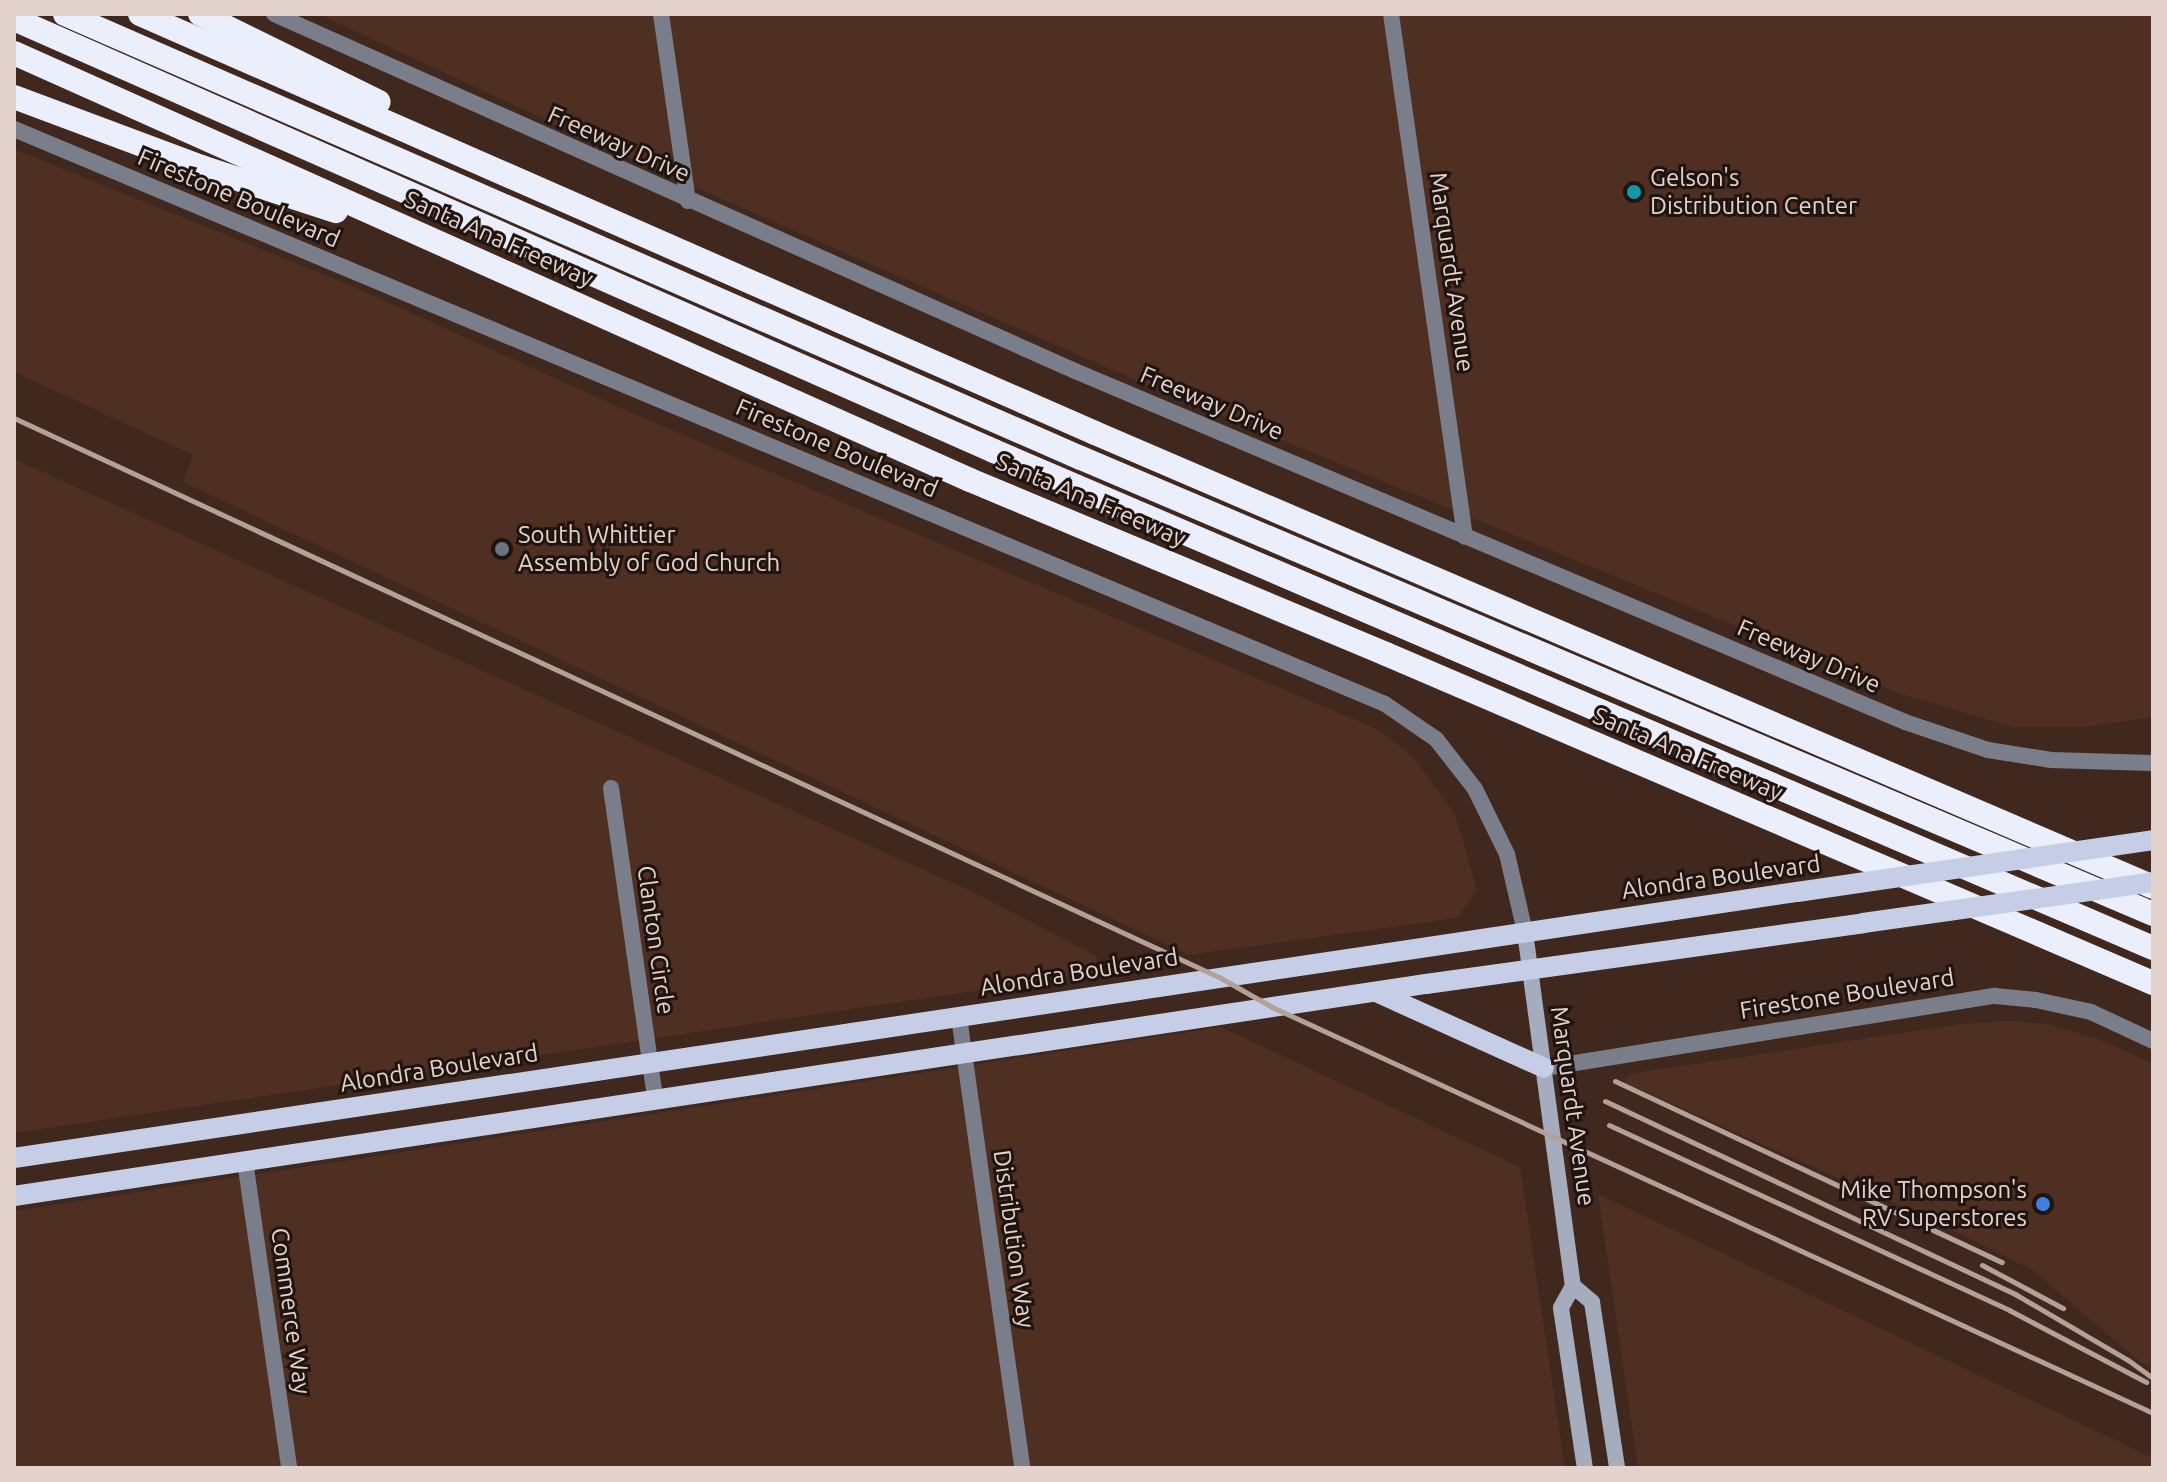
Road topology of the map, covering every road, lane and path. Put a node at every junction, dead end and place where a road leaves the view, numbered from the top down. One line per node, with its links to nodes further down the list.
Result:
1 (65, 14): 19 (highway)
2 (140, 14): 11 (highway)
3 (200, 14): 11 (highway)
4 (274, 14): 12 (street, Freeway Drive)
5 (661, 14): 12 (street)
6 (1391, 14): 14 (street, Marquardt Avenue)
7 (14, 19): 21 (highway)
8 (14, 53): 13 (highway, Santa Ana Freeway)
9 (14, 97): 13 (highway)
10 (14, 129): 20 (street, Firestone Boulevard)
11 (561, 198): 18 (highway)
12 (688, 201): 14 (street, Freeway Drive)
13 (458, 251): 23 (highway, Santa Ana Freeway)
14 (1465, 537): 15 (street, Freeway Drive)
15 (2153, 763)
16 (611, 788): 28 (street, Clanton Circle)
17 (2153, 840): 20 (main road, Alondra Boulevard, bridge)
18 (2153, 885): 22 (main road, bridge)
19 (2153, 914)
20 (1525, 932): 22 (main road, Marquardt Avenue); 25 (main road, Alondra Boulevard)
21 (2153, 948)
22 (1530, 970): 24 (main road); 29 (main road, Marquardt Avenue)
23 (2153, 983)
24 (1376, 992): 27 (main road); 29 (main road)
25 (959, 1017): 27 (street, Distribution Way); 28 (main road, Alondra Boulevard)
26 (2153, 1041): 29 (street, Firestone Boulevard)
27 (964, 1053): 30 (main road); 38 (street, Distribution Way)
28 (649, 1063): 30 (street, Clanton Circle); 31 (main road, Alondra Boulevard)
29 (1544, 1068): 36 (main road, Marquardt Avenue)
30 (655, 1099): 33 (main road)
31 (121, 1142): 32 (main road, Alondra Boulevard); 34 (main road)
32 (14, 1158)
33 (245, 1161): 34 (main road); 37 (street, Commerce Way)
34 (126, 1179): 35 (main road)
35 (14, 1196)
36 (1573, 1286): 39 (main road, Marquardt Avenue); 40 (main road, Marquardt Avenue)
37 (289, 1468)
38 (1022, 1468)
39 (1585, 1468)
40 (1617, 1468)

